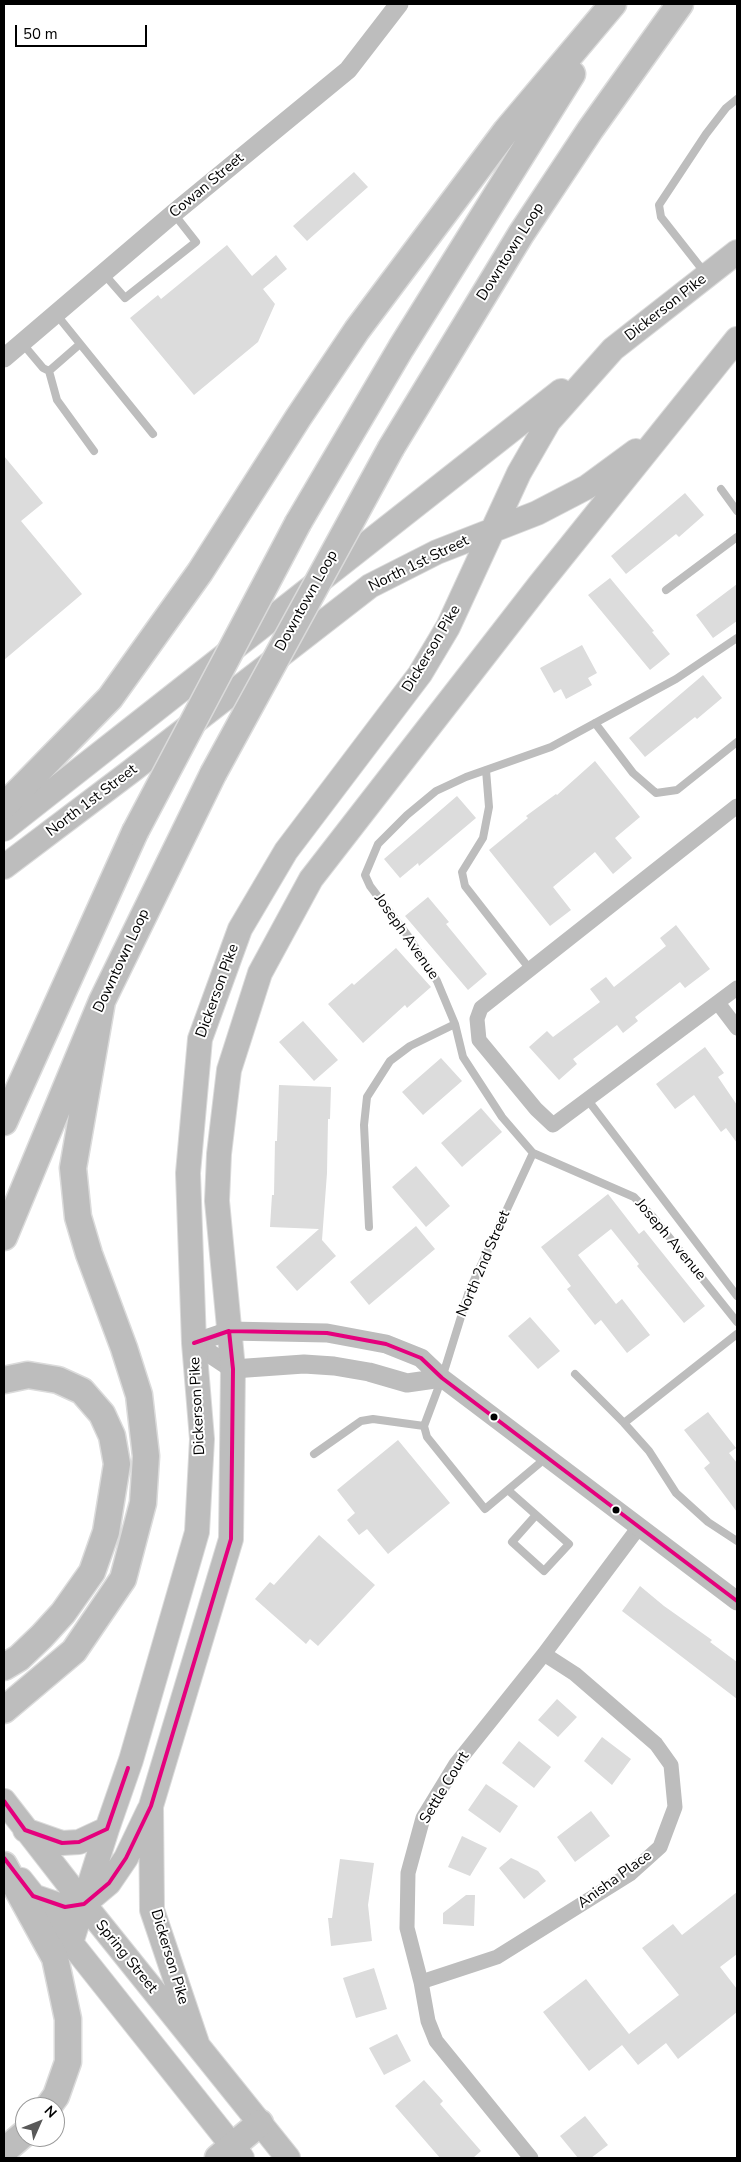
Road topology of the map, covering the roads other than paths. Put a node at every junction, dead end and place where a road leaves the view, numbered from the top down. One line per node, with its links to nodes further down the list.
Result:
1 (399, 4): 5 (street, Cowan Street)
2 (615, 4): 28 (highway); 39 (highway, bridge)
3 (680, 4): 34 (highway, Downtown Loop, bridge)
4 (737, 99): 8 (lane)
5 (174, 213): 7 (street, Cowan Street); 7 (lane)
6 (737, 252): 8 (main road, Dickerson Pike)
7 (104, 274): 9 (street, Cowan Street)
8 (707, 276): 13 (main road, Dickerson Pike)
9 (56, 314): 11 (street, Cowan Street); 12 (lane)
10 (737, 339): 17 (main road, Dickerson Pike)
11 (22, 343): 14 (street, Cowan Street); 15 (lane)
12 (80, 344): 15 (lane); 16 (lane)
13 (613, 349): 21 (main road, Dickerson Pike); 30 (main road, North 1st Street)
14 (4, 358)
15 (49, 371): 18 (lane)
16 (153, 434)
17 (660, 434): 21 (main road, North 1st Street); 45 (main road, Dickerson Pike)
18 (94, 451)
19 (721, 489): 20 (lane)
20 (737, 511)
21 (494, 530): 31 (main road, North 1st Street); 47 (main road, Dickerson Pike)
22 (737, 537): 23 (lane)
23 (666, 590)
24 (737, 638): 25 (lane, Joseph Avenue)
25 (595, 723): 26 (lane); 27 (lane, Joseph Avenue)
26 (737, 742)
27 (486, 770): 32 (lane); 36 (lane, Joseph Avenue)
28 (4, 806)
29 (737, 806): 32 (street)
30 (4, 829)
31 (4, 867)
32 (529, 968): 38 (street)
33 (737, 988): 35 (street)
34 (102, 1001): 42 (highway, Downtown Loop); 63 (highway)
35 (718, 1003): 37 (street); 38 (street)
36 (455, 1024): 40 (lane, Joseph Avenue); 41 (lane)
37 (737, 1028)
38 (586, 1098): 43 (lane)
39 (4, 1122)
40 (533, 1153): 44 (lane, Joseph Avenue); 50 (lane, North 2nd Street)
41 (369, 1227)
42 (4, 1237)
43 (737, 1296)
44 (737, 1322)
45 (229, 1331): 47 (street); 48 (main road, Dickerson Pike); 50 (street)
46 (737, 1334): 52 (lane)
47 (194, 1344): 48 (street); 66 (main road, Dickerson Pike)
48 (233, 1369): 50 (street); 65 (main road, Dickerson Pike)
49 (575, 1374): 52 (lane)
50 (442, 1378): 53 (lane, North 2nd Street); 55 (street)
51 (4, 1380): 62 (highway)
52 (624, 1423): 59 (lane)
53 (424, 1426): 54 (lane); 56 (lane)
54 (314, 1454)
55 (546, 1457): 56 (lane); 58 (street)
56 (509, 1490): 57 (lane)
57 (536, 1515): 57 (lane)
58 (640, 1527): 60 (street); 61 (street, Settle Court)
59 (737, 1541)
60 (737, 1601)
61 (544, 1654): 73 (street, Settle Court); 73 (street, Anisha Place)
62 (4, 1667)
63 (4, 1710)
64 (4, 1801): 67 (main road, Spring Street)
65 (151, 1806): 71 (main road); 74 (main road, Dickerson Pike)
66 (107, 1828): 67 (main road); 71 (main road, Dickerson Pike)
67 (26, 1830): 71 (main road, Spring Street)
68 (4, 1858): 70 (main road)
69 (4, 1864): 75 (highway)
70 (33, 1896): 71 (main road); 72 (main road)
71 (84, 1904): 72 (main road, Dickerson Pike); 74 (main road, Spring Street)
72 (71, 1944): 79 (main road)
73 (421, 1982): 81 (street, Settle Court)
74 (197, 2043): 76 (main road, Spring Street)
75 (55, 2097)
76 (260, 2123): 79 (highway); 80 (main road, Spring Street)
77 (15, 2142): 78 (highway)
78 (4, 2151)
79 (231, 2154)
80 (288, 2158)
81 (531, 2158)

